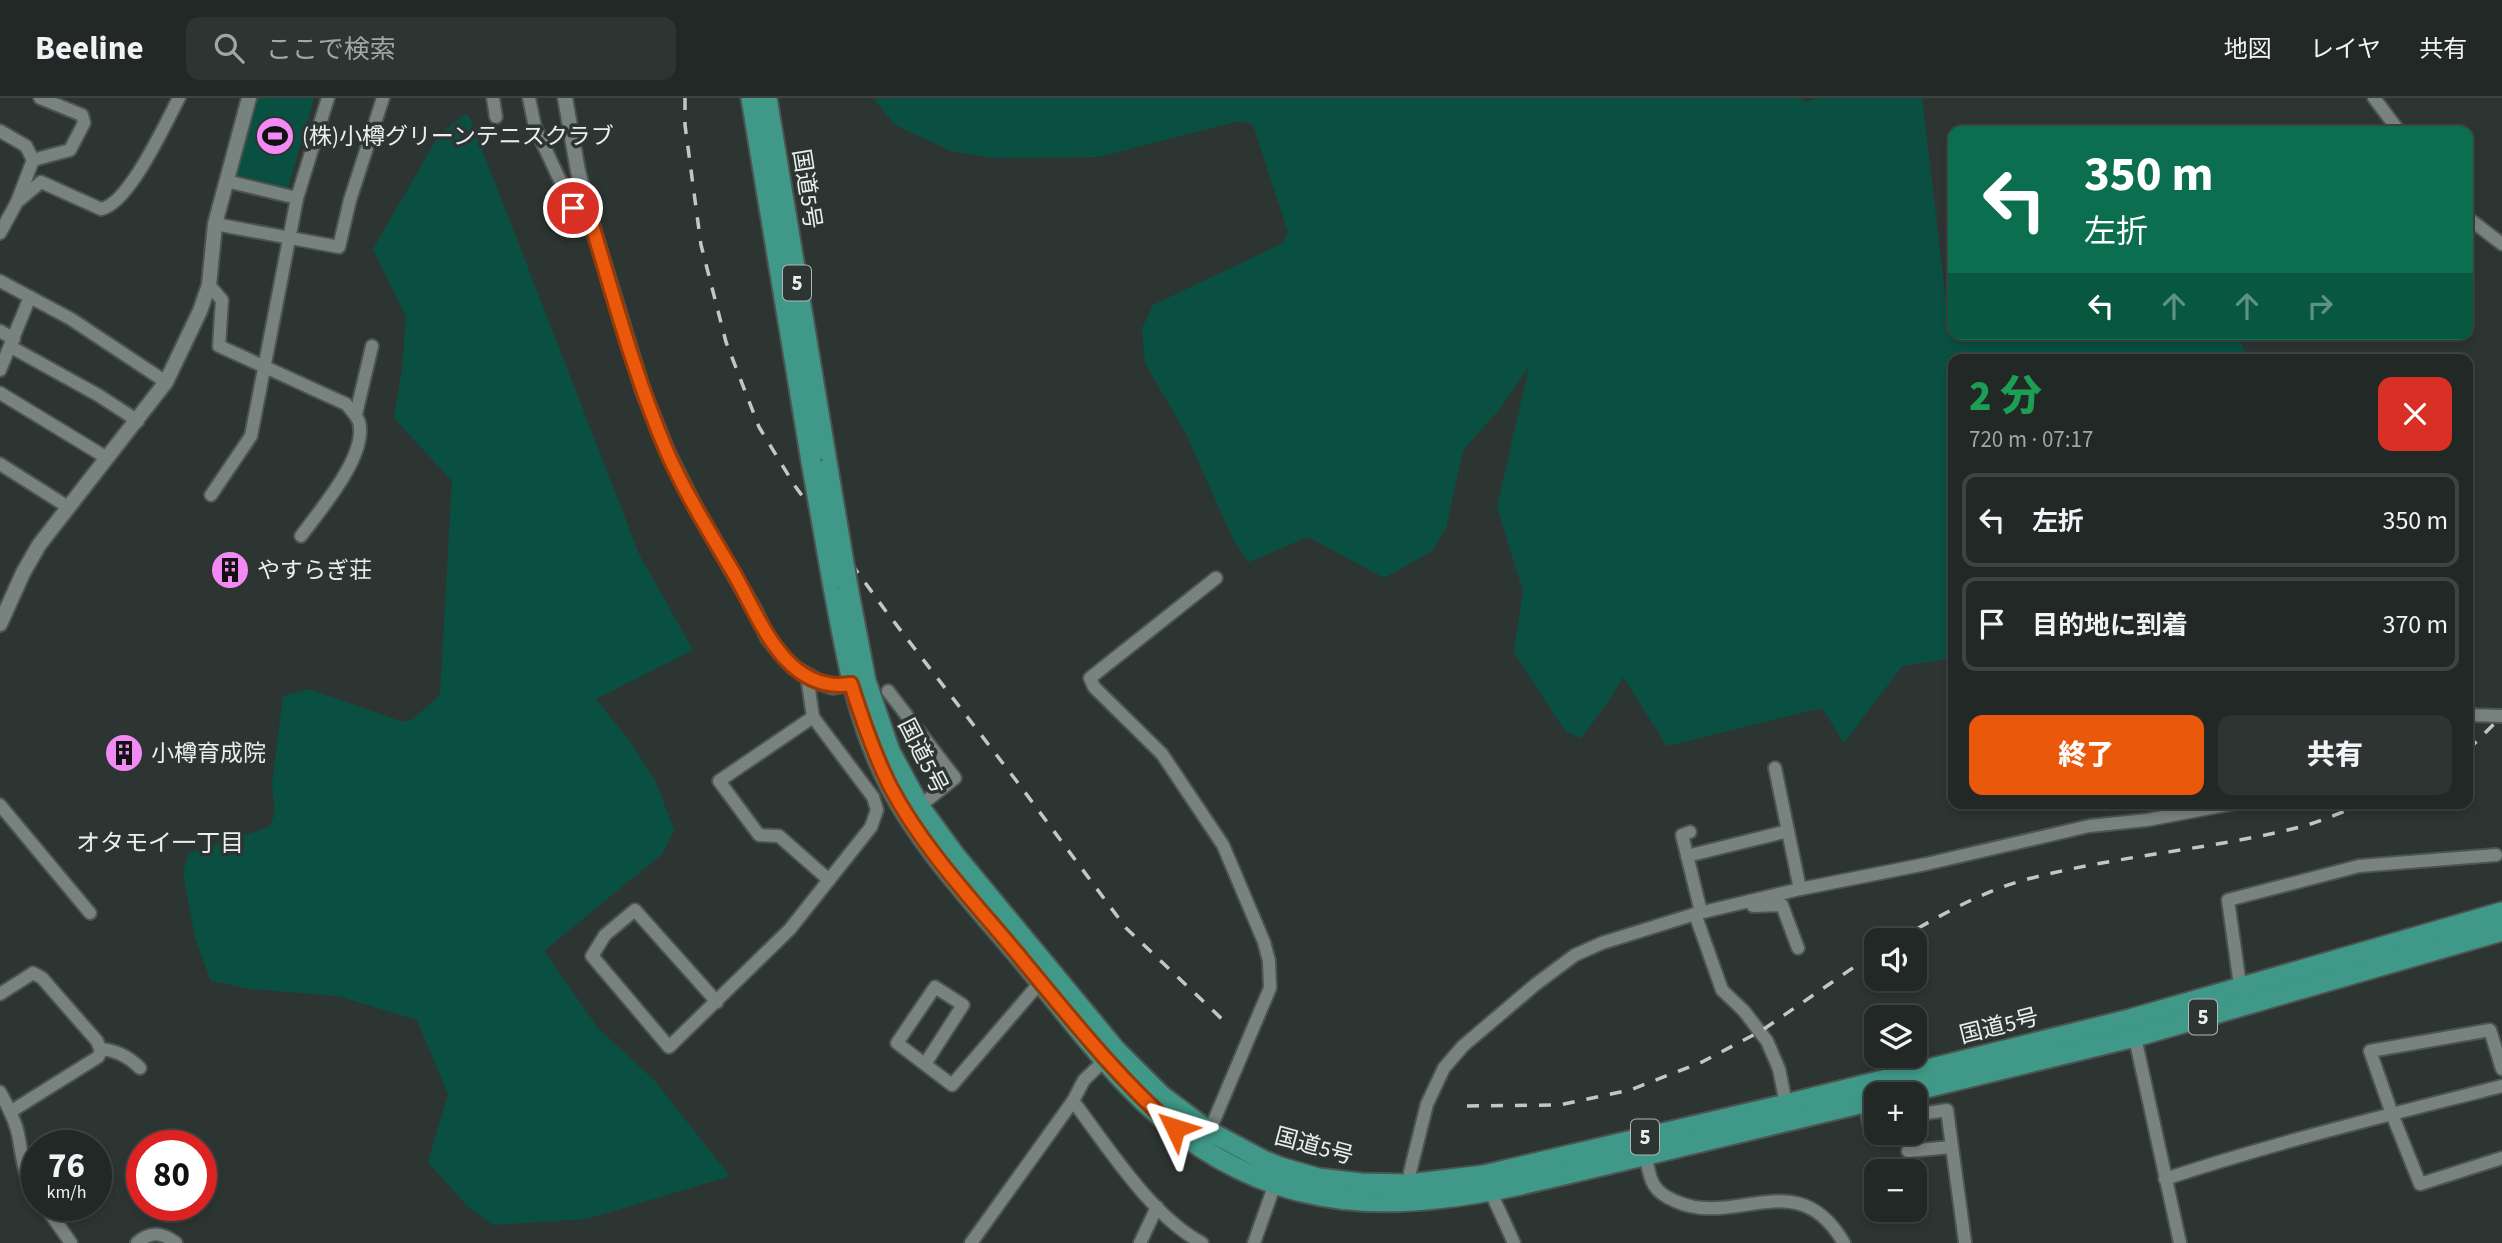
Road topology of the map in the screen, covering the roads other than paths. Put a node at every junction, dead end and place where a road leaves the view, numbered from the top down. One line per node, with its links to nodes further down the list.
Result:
1 (40, 98): 15 (street)
2 (179, 98): 18 (street)
3 (249, 98): 16 (street)
4 (328, 98): 17 (street)
5 (383, 98): 23 (street)
6 (493, 98): 12 (street)
7 (529, 98): 19 (street)
8 (565, 98): 19 (street)
9 (751, 98): 39 (highway, 国道5号 / 5)
10 (767, 98): 39 (highway, 国道5号 / 5)
11 (2374, 98): 13 (street)
12 (496, 117)
13 (2395, 126)
14 (0, 131): 15 (street)
15 (33, 160): 18 (street)
16 (226, 181): 17 (street); 21 (street)
17 (297, 198): 23 (street)
18 (17, 202): 22 (street)
19 (589, 215): 45 (street)
20 (2473, 222): 24 (street)
21 (215, 224): 23 (street); 26 (street)
22 (0, 233)
23 (290, 238): 31 (street)
24 (2502, 244)
25 (0, 281): 27 (street)
26 (209, 285): 31 (street); 33 (street)
27 (30, 297): 29 (street); 33 (street)
28 (0, 331): 29 (street)
29 (13, 343): 32 (street); 36 (street)
30 (372, 346): 35 (street)
31 (265, 366): 35 (street); 40 (street)
32 (0, 370)
33 (166, 382): 36 (street)
34 (0, 393): 37 (street)
35 (356, 414): 42 (street)
36 (138, 421): 37 (street)
37 (107, 458): 41 (street)
38 (0, 464): 41 (street)
39 (820, 465): 46 (highway, 国道5号 / 5, bridge)
40 (211, 495)
41 (68, 507): 44 (street)
42 (301, 536)
43 (1216, 579): 87 (street)
44 (0, 624)
45 (807, 676): 46 (street); 50 (street)
46 (858, 682): 54 (highway, 国道5号 / 5)
47 (888, 691): 54 (street)
48 (2473, 715): 49 (street)
49 (2502, 716)
50 (813, 718): 59 (street); 59 (street)
51 (1775, 768): 55 (street)
52 (0, 805): 63 (street)
53 (2205, 809): 60 (street)
54 (914, 811): 67 (highway, 国道5号 / 5)
55 (1788, 831): 58 (street); 60 (street)
56 (1690, 832): 58 (street)
57 (2496, 855): 69 (street)
58 (1687, 856): 64 (street)
59 (829, 880): 70 (street)
60 (1800, 889): 61 (street)
61 (1750, 900): 64 (street); 66 (street)
62 (2502, 912): 69 (highway, 国道5号 / 5)
63 (90, 913)
64 (1698, 913): 84 (street); 96 (street)
65 (2502, 931): 69 (highway, 国道5号 / 5)
66 (1798, 948)
67 (1046, 977): 73 (highway, 国道5号 / 5); 74 (street)
68 (0, 993): 72 (street)
69 (2242, 997): 71 (highway, 国道5号 / 5)
70 (717, 1002): 70 (street)
71 (2133, 1028): 77 (highway, 国道5号 / 5); 79 (highway, 国道5号 / 5); 94 (street)
72 (100, 1049): 75 (street); 83 (street)
73 (1111, 1055): 82 (street); 87 (highway, 国道5号 / 5)
74 (925, 1064): 74 (street)
75 (140, 1068)
76 (2502, 1069): 86 (street)
77 (1919, 1082)
78 (2502, 1086): 86 (street)
79 (1927, 1087)
80 (0, 1092): 83 (street)
81 (1864, 1096): 84 (highway, 国道5号 / 5)
82 (1073, 1101): 97 (street); 103 (street)
83 (10, 1112): 92 (street)
84 (1788, 1113): 88 (highway, 国道5号 / 5)
85 (1927, 1113): 89 (street)
86 (2392, 1114): 91 (street); 94 (street)
87 (1205, 1140): 93 (highway, 国道5号 / 5)
88 (1644, 1147): 95 (highway, 国道5号 / 5); 108 (street)
89 (1952, 1147): 90 (street); 99 (street)
90 (1908, 1150)
91 (2502, 1158)
92 (21, 1163)
93 (1277, 1176): 95 (highway, 国道5号 / 5); 96 (highway, 国道5号 / 5); 106 (street)
94 (2165, 1179): 109 (street)
95 (1487, 1183): 96 (highway, 国道5号 / 5); 107 (street)
96 (1409, 1184)
97 (1157, 1208): 104 (street); 105 (street)
98 (56, 1221): 100 (street)
99 (1965, 1242)
100 (71, 1243)
101 (137, 1243): 102 (street)
102 (176, 1243)
103 (971, 1243)
104 (1140, 1243)
105 (1202, 1243)
106 (1254, 1243)
107 (1514, 1243)
108 (1844, 1243)
109 (2180, 1243)

